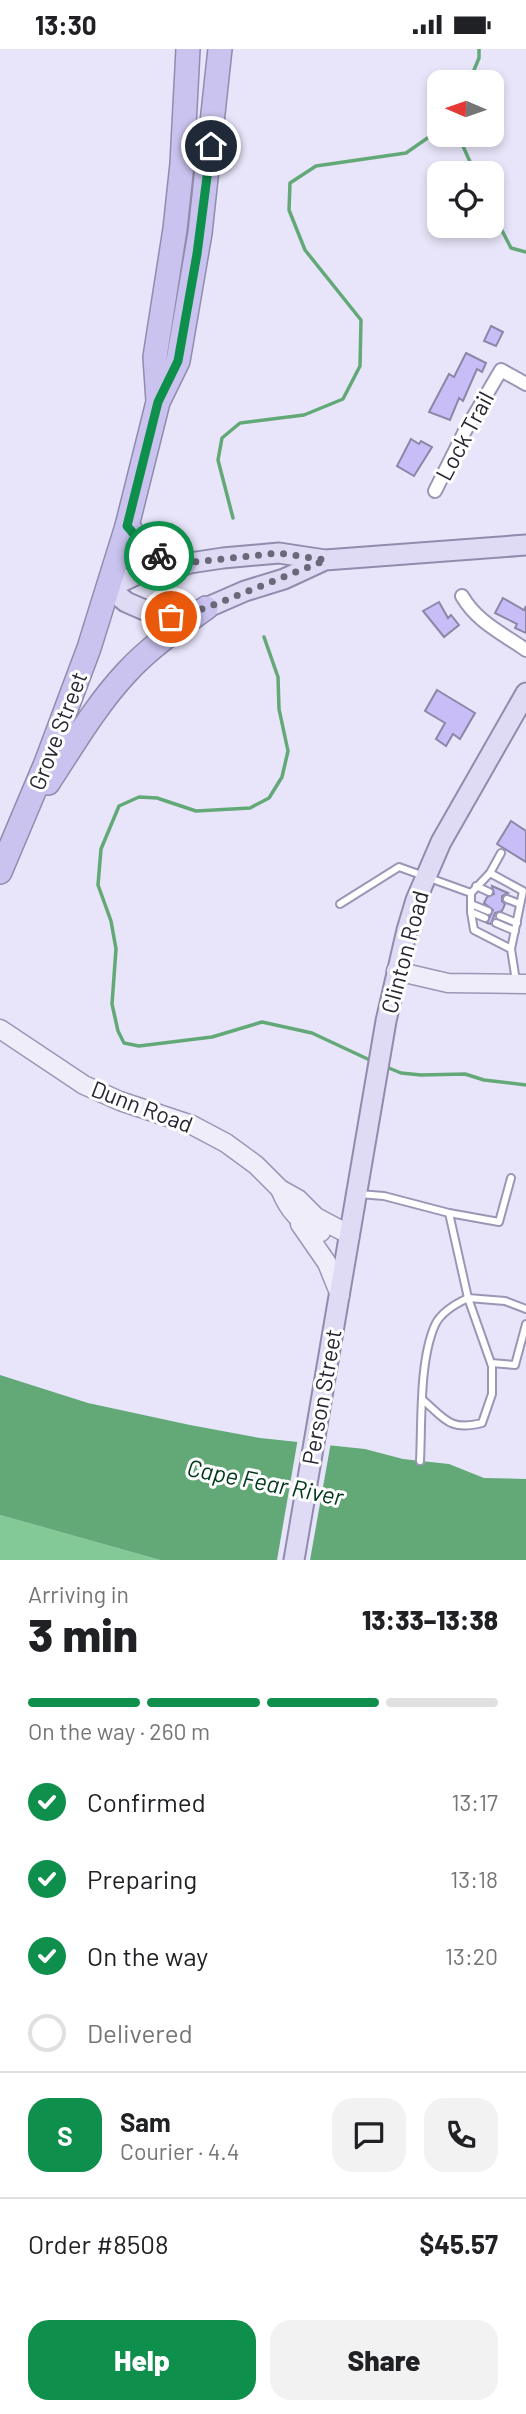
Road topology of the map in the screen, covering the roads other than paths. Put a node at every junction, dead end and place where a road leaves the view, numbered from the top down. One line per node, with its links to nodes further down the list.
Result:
1 (188, 49): 4 (highway)
2 (220, 49): 4 (highway)
3 (526, 384): 5 (street, Lock Trail)
4 (158, 402): 6 (highway, Grove Street)
5 (435, 491)
6 (127, 526): 9 (highway); 10 (highway, Grove Street)
7 (526, 545): 8 (main road)
8 (326, 560): 9 (main road); 12 (main road)
9 (185, 563): 10 (main road)
10 (109, 588): 12 (main road); 15 (highway, Grove Street)
11 (462, 596): 13 (street)
12 (206, 608): 15 (highway)
13 (526, 650)
14 (526, 693): 19 (main road, Clinton Road)
15 (23, 820): 17 (highway, Grove Street)
16 (501, 853): 18 (lane)
17 (0, 872)
18 (490, 873): 20 (lane); 26 (lane)
19 (425, 877): 22 (lane); 24 (lane); 33 (main road, Clinton Road)
20 (476, 886): 21 (lane); 22 (lane)
21 (489, 892)
22 (471, 893): 25 (lane)
23 (507, 899): 26 (lane)
24 (340, 904)
25 (471, 904): 27 (lane); 27 (lane)
26 (520, 904): 30 (lane)
27 (471, 912): 32 (lane)
28 (500, 916): 30 (lane)
29 (496, 923): 31 (lane)
30 (517, 923): 31 (lane)
31 (515, 931): 32 (lane)
32 (511, 949): 34 (lane)
33 (396, 971): 34 (street); 38 (main road, Clinton Road)
34 (522, 984)
35 (0, 1029): 37 (street, Dunn Road)
36 (511, 1178): 39 (lane)
37 (280, 1189): 40 (street, Dunn Road); 41 (street, Dunn Road)
38 (358, 1194): 39 (lane); 41 (main road, Clinton Road)
39 (449, 1213): 43 (lane)
40 (296, 1218): 41 (street); 42 (street, Dunn Road)
41 (351, 1235): 42 (main road, Person Street)
42 (340, 1296): 49 (main road, Person Street)
43 (468, 1298): 44 (lane); 46 (lane); 47 (lane)
44 (526, 1309)
45 (526, 1324): 46 (lane)
46 (491, 1363): 47 (lane)
47 (423, 1400): 48 (lane)
48 (420, 1461)
49 (294, 1560)

